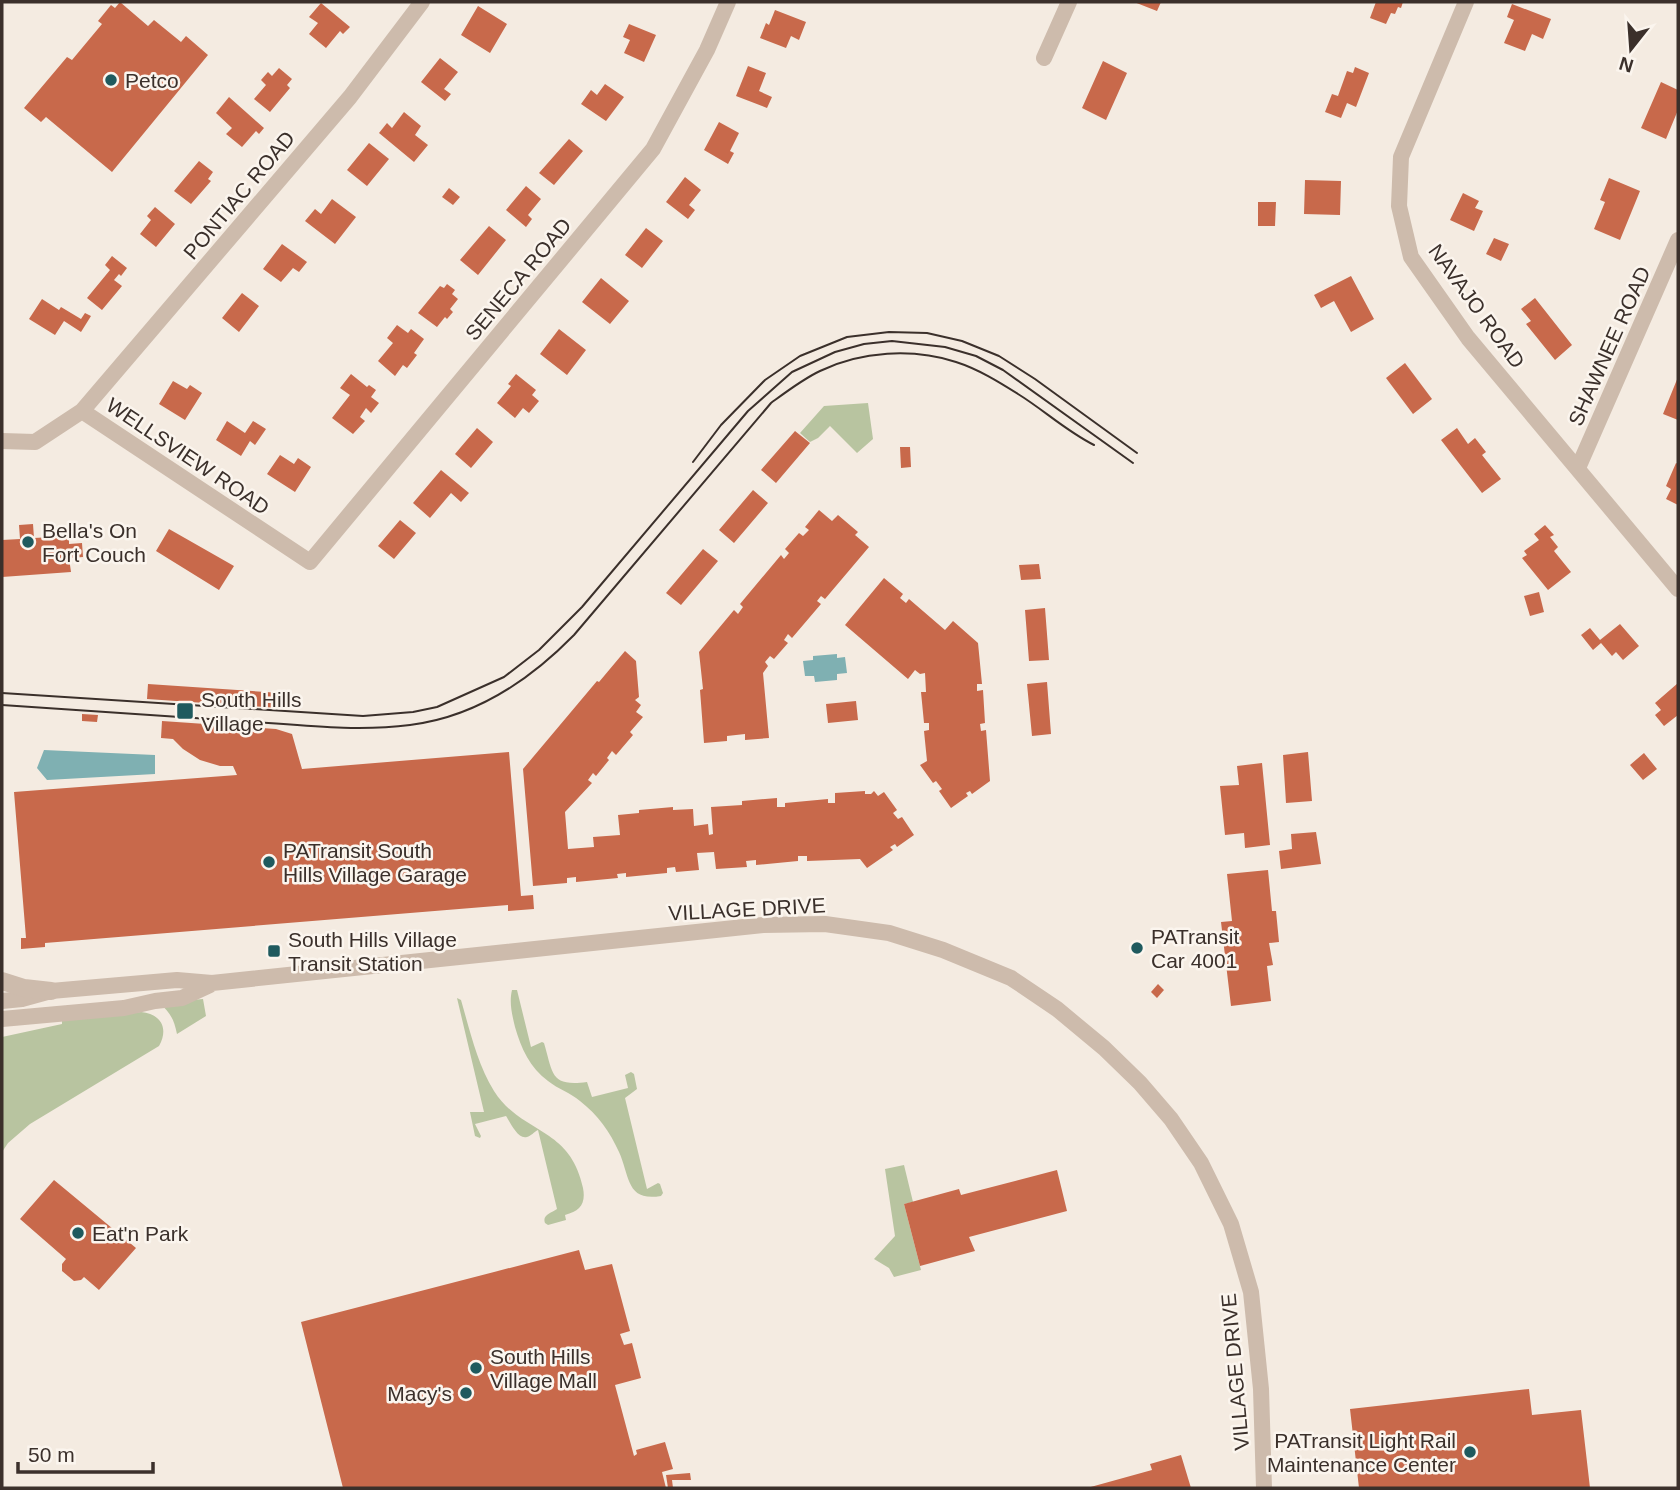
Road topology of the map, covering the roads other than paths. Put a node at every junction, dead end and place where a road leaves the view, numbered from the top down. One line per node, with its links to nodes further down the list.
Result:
1 (422, 2): 7 (street, PONTIAC ROAD)
2 (728, 2): 10 (street, SENECA ROAD)
3 (1069, 2): 5 (street)
4 (1466, 2): 9 (street, NAVAJO ROAD)
5 (1044, 58)
6 (1678, 240): 9 (street, SHAWNEE ROAD)
7 (82, 411): 8 (street, WELLSVIEW ROAD); 10 (street, WELLSVIEW ROAD)
8 (2, 441)
9 (1578, 468): 11 (street, NAVAJO ROAD)
10 (310, 562)
11 (1678, 589)
12 (2, 981): 14 (street)
13 (212, 984): 14 (street, VILLAGE DRIVE); 16 (street, VILLAGE DRIVE); 17 (street, VILLAGE DRIVE)
14 (51, 991): 15 (street, VILLAGE DRIVE)
15 (2, 1001)
16 (2, 1019)
17 (1264, 1488)

